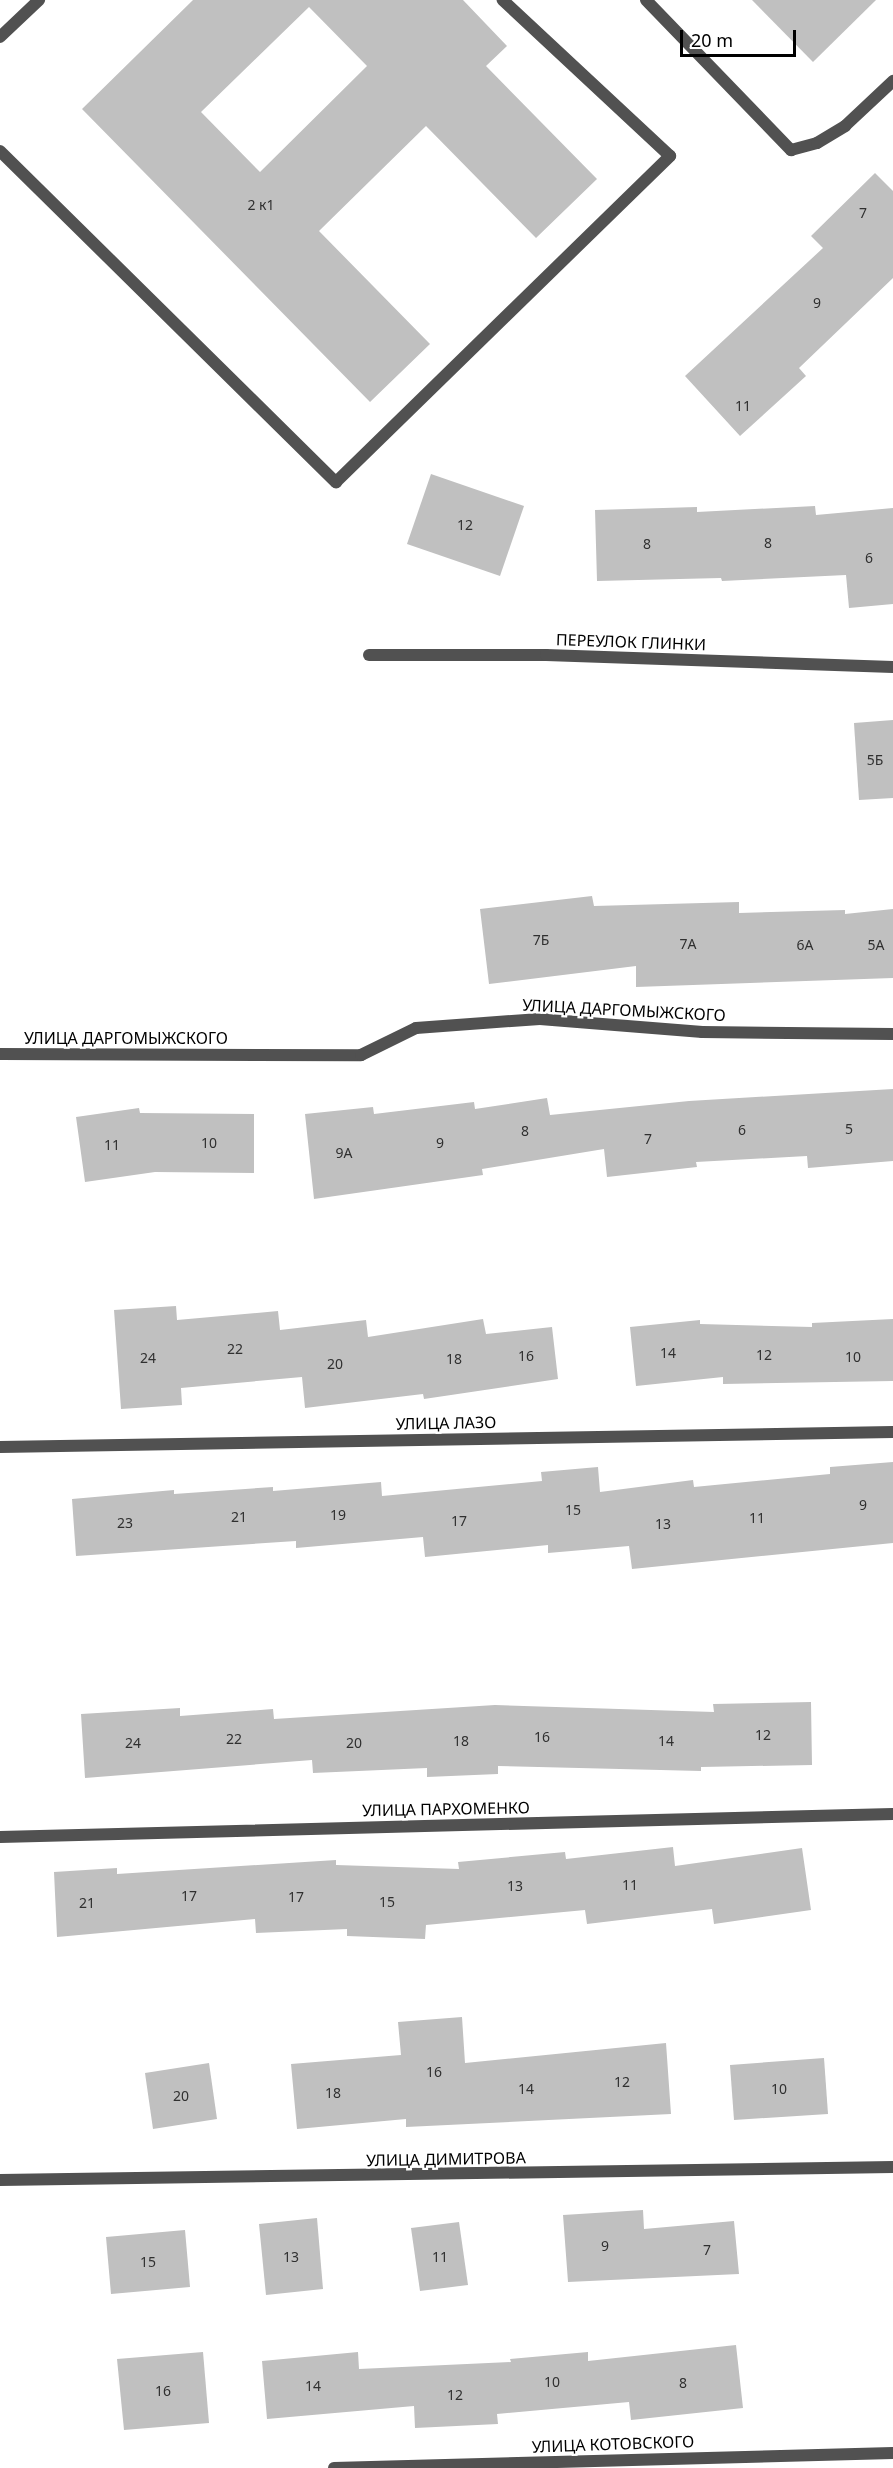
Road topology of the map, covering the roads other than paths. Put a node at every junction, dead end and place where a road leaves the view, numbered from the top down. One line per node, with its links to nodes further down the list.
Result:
1 (39, 0): 4 (street)
2 (503, 0): 6 (street)
3 (646, 0): 5 (street)
4 (0, 37)
5 (893, 81)
6 (0, 151)
7 (369, 655): 8 (street, ПЕРЕУЛОК ГЛИНКИ)
8 (893, 667)
9 (893, 1034): 10 (street, УЛИЦА ДАРГОМЫЖСКОГО)
10 (0, 1054)
11 (893, 1432): 12 (street, УЛИЦА ЛАЗО)
12 (0, 1447)
13 (893, 1814): 14 (street, УЛИЦА ПАРХОМЕНКО)
14 (0, 1837)
15 (893, 2167): 16 (street, УЛИЦА ДИМИТРОВА)
16 (0, 2180)
17 (893, 2453): 18 (street, УЛИЦА КОТОВСКОГО)
18 (334, 2468)

